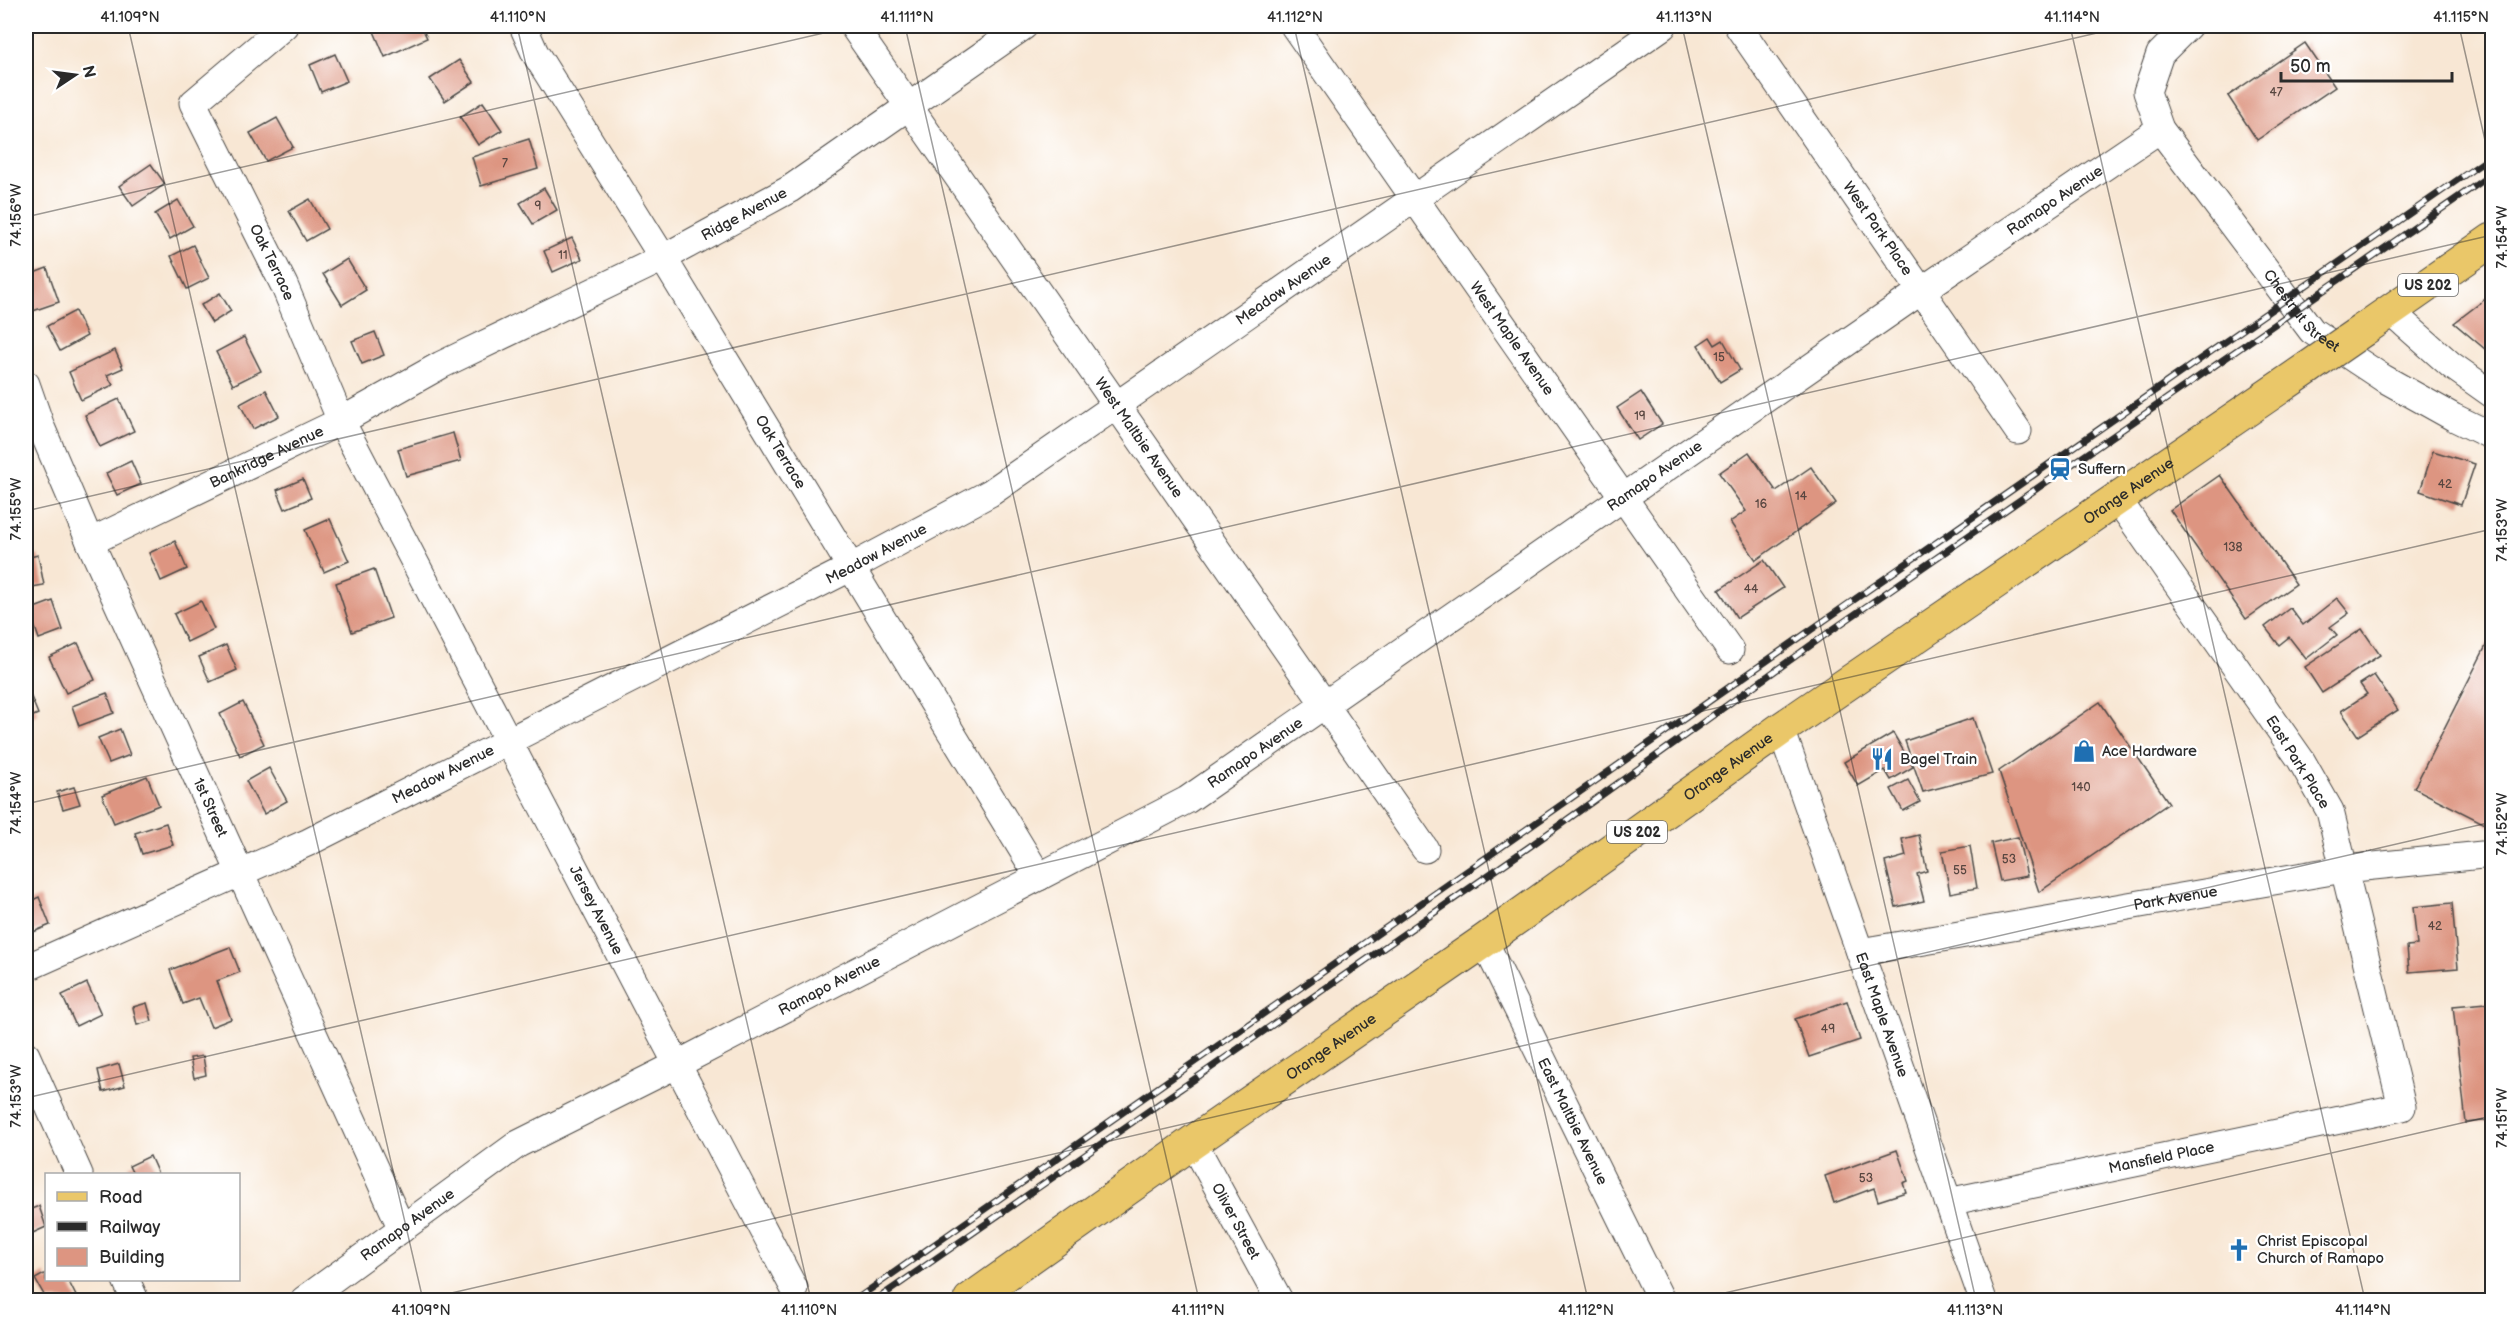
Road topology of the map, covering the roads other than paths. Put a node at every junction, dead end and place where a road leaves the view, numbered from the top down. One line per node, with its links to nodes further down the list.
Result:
1 (284, 26): 20 (street, Oak Terrace)
2 (523, 26): 13 (street, Oak Terrace)
3 (853, 26): 9 (street, West Maltbie Avenue)
4 (1024, 26): 9 (street, Ridge Avenue)
5 (1294, 26): 11 (street, West Maple Avenue)
6 (1663, 26): 11 (street, Meadow Avenue)
7 (1738, 26): 14 (street, West Park Place)
8 (2188, 26): 10 (street, Chestnut Street)
9 (909, 106): 13 (street, Ridge Avenue); 19 (street, West Maltbie Avenue)
10 (2160, 129): 14 (street, Ramapo Avenue); 22 (street, Chestnut Street)
11 (1415, 198): 19 (street, Meadow Avenue); 23 (street, West Maple Avenue)
12 (2493, 240): 15 (main road, Orange Avenue / US 202)
13 (663, 258): 16 (street, Ridge Avenue); 27 (street, Oak Terrace)
14 (1921, 291): 21 (street, West Park Place); 23 (street, Ramapo Avenue)
15 (2390, 311): 18 (street); 24 (main road, Orange Avenue / US 202, bridge)
16 (441, 365): 20 (street, Bankridge Avenue)
17 (26, 384): 26 (street, 1st Street)
18 (2493, 394)
19 (1116, 406): 27 (street, Meadow Avenue); 29 (street, West Maltbie Avenue)
20 (341, 421): 25 (street, Oak Terrace); 26 (street, Bankridge Avenue)
21 (2018, 431)
22 (2493, 436)
23 (1625, 498): 28 (street, West Maple Avenue); 29 (street, Ramapo Avenue)
24 (2118, 500): 30 (main road, Orange Avenue / US 202); 34 (street, East Park Place)
25 (399, 531): 31 (street, Jersey Avenue)
26 (90, 542): 35 (street, 1st Street)
27 (850, 568): 31 (street, Meadow Avenue); 36 (street, Oak Terrace)
28 (1730, 650)
29 (1324, 706): 32 (street, West Maltbie Avenue); 36 (street, Ramapo Avenue)
30 (1781, 729): 37 (main road, Orange Avenue / US 202); 38 (street, East Maple Avenue)
31 (508, 743): 35 (street, Meadow Avenue); 41 (street, Jersey Avenue)
32 (1425, 849)
33 (2493, 854): 34 (street, Park Avenue)
34 (2344, 869): 38 (street, Park Avenue); 42 (street, East Park Place)
35 (242, 873): 39 (street, Meadow Avenue); 46 (street, 1st Street)
36 (1039, 877): 41 (street, Ramapo Avenue)
37 (1484, 941): 43 (main road, Orange Avenue / US 202); 53 (street, East Maltbie Avenue)
38 (1860, 952): 45 (street, East Maple Avenue)
39 (26, 968)
40 (26, 1055): 44 (street)
41 (678, 1064): 46 (street, Ramapo Avenue); 48 (street, Jersey Avenue)
42 (2374, 1113): 45 (street, Mansfield Place)
43 (1193, 1142): 51 (main road, Orange Avenue / US 202); 52 (street, Oliver Street)
44 (79, 1173)
45 (1948, 1202): 54 (street, East Maple Avenue)
46 (402, 1229): 50 (street, Ramapo Avenue)
47 (126, 1281): 49 (street)
48 (794, 1288)
49 (135, 1300)
50 (304, 1300)
51 (970, 1300)
52 (1279, 1300)
53 (1661, 1300)
54 (1983, 1300)

